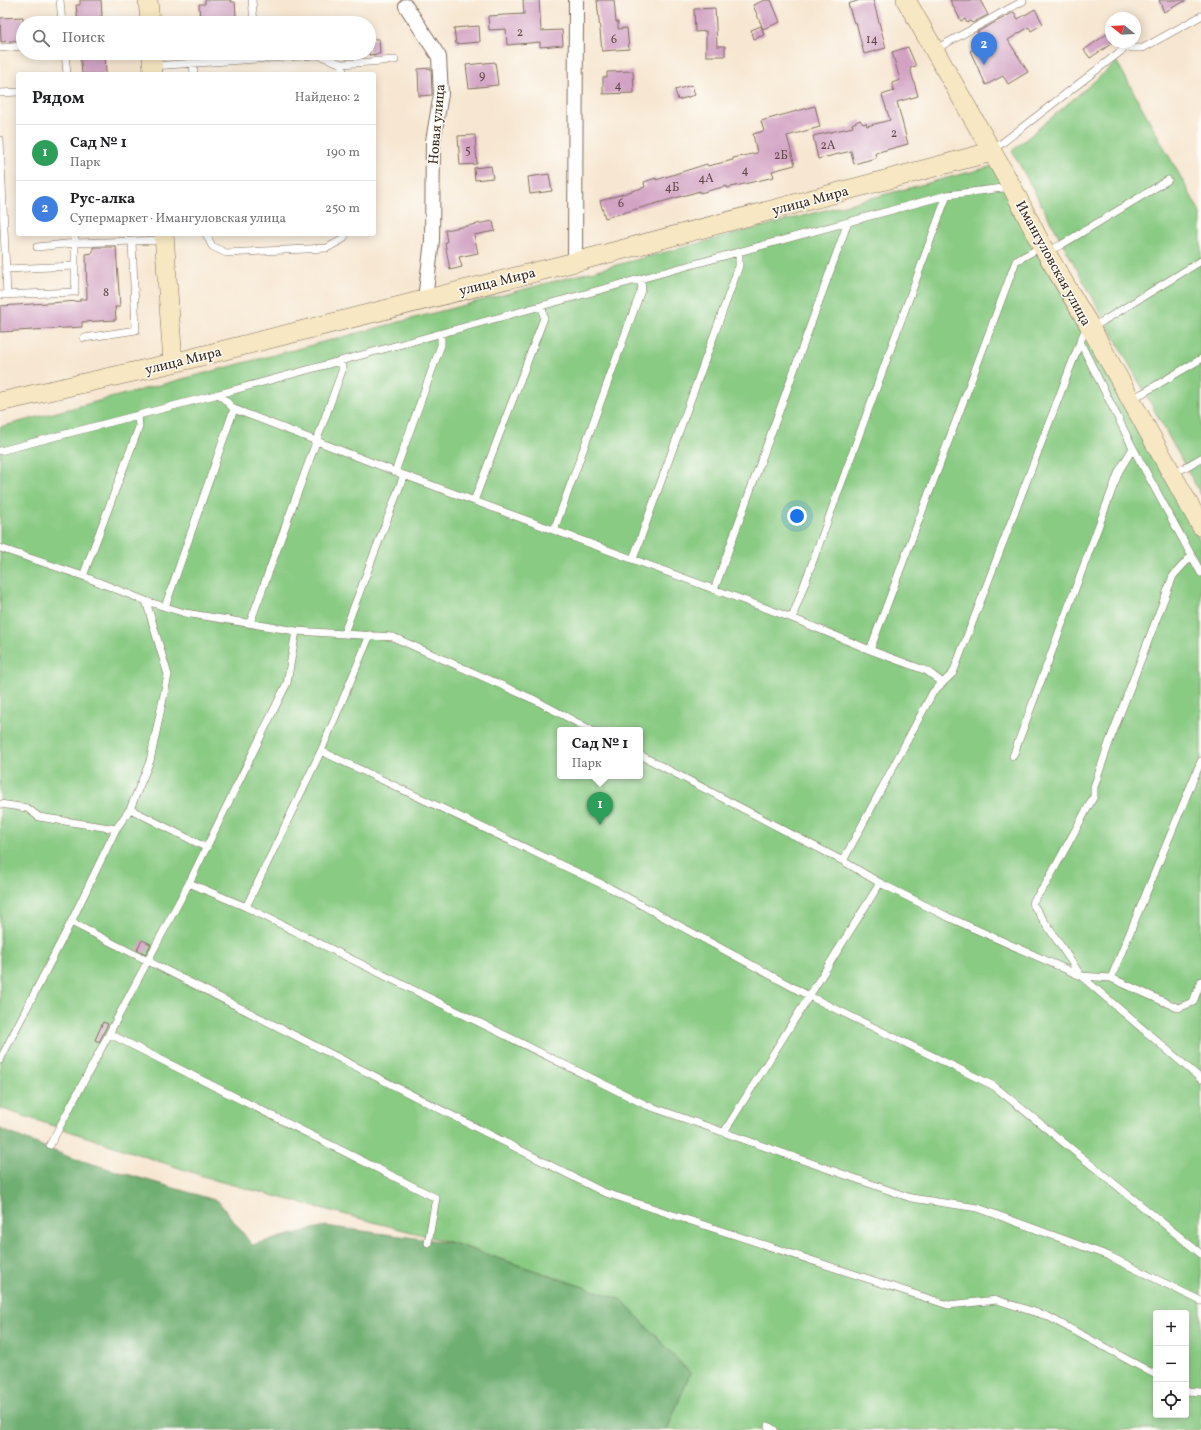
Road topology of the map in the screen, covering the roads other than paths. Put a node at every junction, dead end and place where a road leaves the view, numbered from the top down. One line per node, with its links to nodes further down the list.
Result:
1 (60, 0): 8 (lane)
2 (148, 0): 9 (main road)
3 (252, 0): 10 (lane)
4 (576, 0): 43 (street)
5 (906, 0): 14 (main road, Имангуловская улица)
6 (1023, 1): 14 (lane)
7 (406, 6): 48 (street, Новая улица)
8 (61, 16)
9 (149, 16)
10 (253, 16)
11 (1201, 16): 28 (lane)
12 (16, 47): 13 (lane)
13 (0, 48)
14 (934, 50): 28 (main road, Имангуловская улица)
15 (66, 60): 22 (lane)
16 (240, 60): 19 (lane)
17 (331, 60): 21 (lane)
18 (395, 60): 21 (lane)
19 (193, 63): 20 (lane); 23 (lane)
20 (152, 64)
21 (342, 64): 24 (lane)
22 (67, 72)
23 (194, 72)
24 (343, 72)
25 (16, 92): 26 (lane)
26 (0, 93)
27 (0, 140): 45 (lane)
28 (991, 152): 30 (main road, Имангуловская улица); 43 (main road, улица Мира)
29 (1168, 180): 40 (lane)
30 (1012, 187): 31 (lane); 40 (main road, Имангуловская улица)
31 (947, 195): 32 (lane); 79 (lane)
32 (848, 222): 41 (lane); 76 (lane)
33 (76, 236): 38 (lane)
34 (207, 236): 35 (lane)
35 (345, 236)
36 (164, 237): 37 (lane); 55 (main road)
37 (132, 241): 38 (lane); 52 (lane)
38 (75, 243): 39 (lane); 44 (lane)
39 (37, 247)
40 (1044, 249): 50 (main road, Имангуловская улица); 84 (lane)
41 (739, 252): 46 (lane); 73 (lane)
42 (1201, 261): 50 (lane)
43 (575, 262): 48 (main road, улица Мира)
44 (75, 266): 45 (lane); 47 (lane)
45 (6, 268): 47 (lane)
46 (640, 279): 49 (lane); 70 (lane)
47 (4, 295)
48 (425, 299): 55 (main road, улица Мира)
49 (542, 306): 51 (lane); 68 (lane)
50 (1086, 331): 57 (main road, Имангуловская улица); 62 (lane); 85 (lane)
51 (441, 334): 54 (lane); 65 (lane)
52 (84, 338)
53 (1201, 359): 57 (lane)
54 (342, 360): 56 (lane); 61 (lane)
55 (174, 363): 58 (main road, улица Мира)
56 (219, 394): 59 (lane); 60 (lane)
57 (1130, 399): 66 (main road, Имангуловская улица)
58 (0, 402)
59 (234, 409): 61 (lane); 78 (lane)
60 (138, 415): 63 (lane); 75 (lane)
61 (316, 441): 65 (lane); 80 (lane)
62 (1134, 448): 72 (lane); 88 (lane)
63 (0, 451)
64 (1201, 458): 66 (lane)
65 (395, 472): 67 (lane)
66 (1172, 473): 69 (main road, Имангуловская улица)
67 (404, 475): 68 (lane); 82 (lane)
68 (474, 501): 70 (lane)
69 (1201, 526)
70 (554, 530): 73 (lane)
71 (0, 548): 75 (lane)
72 (1191, 556): 74 (lane); 101 (lane)
73 (633, 559): 76 (lane)
74 (1201, 573)
75 (83, 576): 77 (lane)
76 (714, 590): 79 (lane)
77 (146, 601): 78 (lane); 92 (lane)
78 (165, 607): 80 (lane)
79 (792, 618): 84 (lane)
80 (250, 623): 81 (lane)
81 (296, 631): 82 (lane); 94 (lane)
82 (344, 633): 83 (lane)
83 (370, 635): 86 (lane); 87 (lane)
84 (870, 650): 85 (lane)
85 (943, 683): 95 (lane)
86 (585, 727)
87 (322, 751): 98 (lane); 104 (lane)
88 (1014, 756)
89 (643, 757): 95 (lane)
90 (1201, 761): 102 (lane)
91 (0, 804): 93 (lane)
92 (130, 809): 93 (lane); 94 (lane)
93 (116, 829): 99 (lane)
94 (207, 848): 96 (lane)
95 (843, 861): 97 (lane)
96 (190, 883): 98 (lane); 100 (lane)
97 (880, 883): 101 (lane); 104 (lane)
98 (246, 907): 108 (lane)
99 (71, 922): 100 (lane); 106 (lane)
100 (148, 962): 105 (lane); 113 (lane)
101 (1081, 976): 102 (lane); 107 (lane)
102 (1111, 978): 103 (lane)
103 (1201, 981)
104 (809, 996): 108 (lane); 111 (lane)
105 (110, 1034): 109 (lane); 110 (lane)
106 (0, 1060)
107 (1201, 1079)
108 (724, 1132): 112 (lane)
109 (50, 1145)
110 (428, 1243)
111 (1201, 1254)
112 (1201, 1301)
113 (1153, 1373)
114 (1189, 1391): 115 (lane)
115 (1201, 1392)

